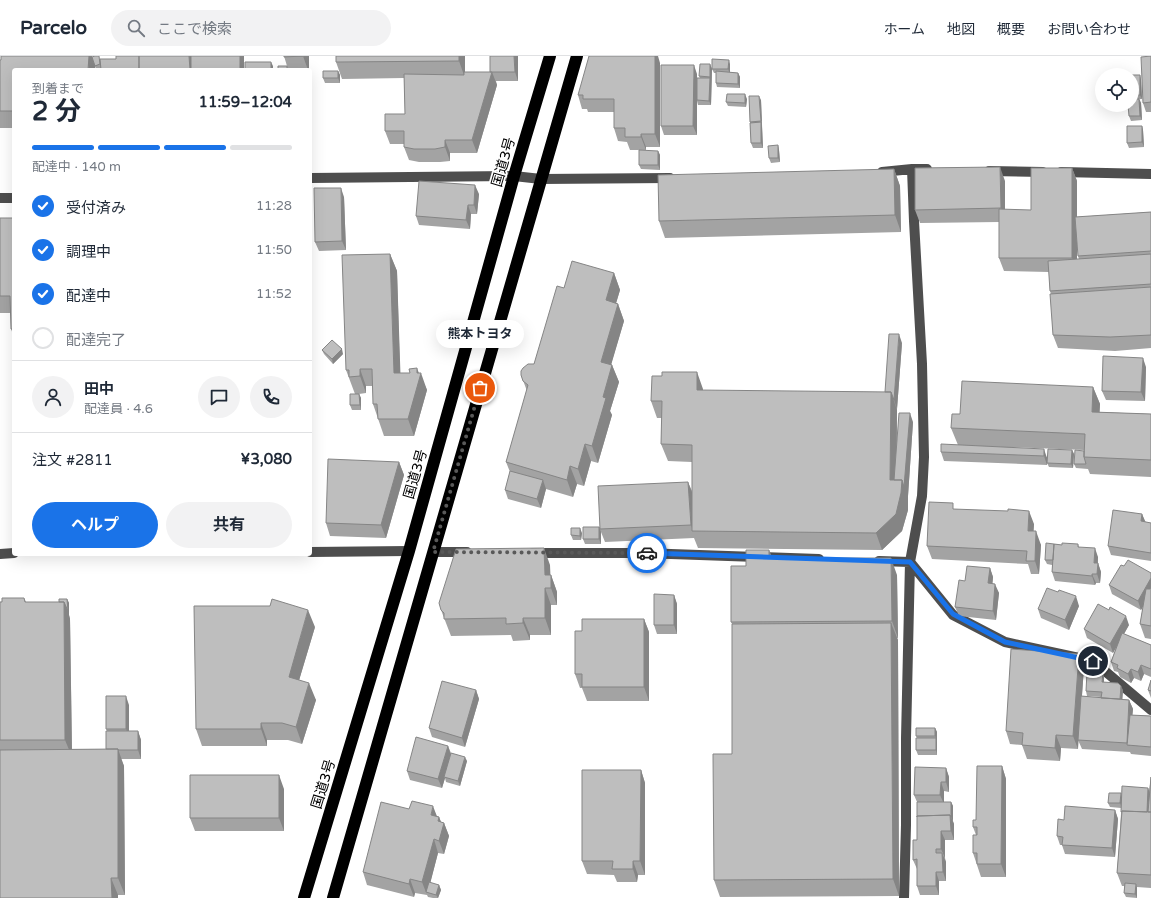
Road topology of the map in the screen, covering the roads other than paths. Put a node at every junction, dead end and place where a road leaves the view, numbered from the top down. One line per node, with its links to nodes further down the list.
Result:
1 (550, 56): 8 (highway, 国道3号)
2 (577, 56): 11 (highway)
3 (912, 169): 4 (street); 6 (street); 23 (street)
4 (936, 170)
5 (976, 170): 7 (street)
6 (873, 172)
7 (1151, 174)
8 (514, 176): 9 (street); 11 (street); 14 (highway, 国道3号)
9 (312, 178)
10 (676, 178): 11 (street)
11 (541, 179): 16 (highway)
12 (0, 198): 13 (street)
13 (12, 198)
14 (409, 551): 15 (street); 25 (highway, 国道3号)
15 (312, 552)
16 (433, 552): 17 (street); 26 (highway)
17 (479, 552)
18 (526, 552): 21 (street)
19 (12, 553): 20 (street)
20 (0, 554)
21 (831, 559)
22 (870, 560): 23 (street)
23 (910, 562): 24 (street); 27 (street)
24 (1151, 710)
25 (304, 898)
26 (333, 898)
27 (904, 898)

